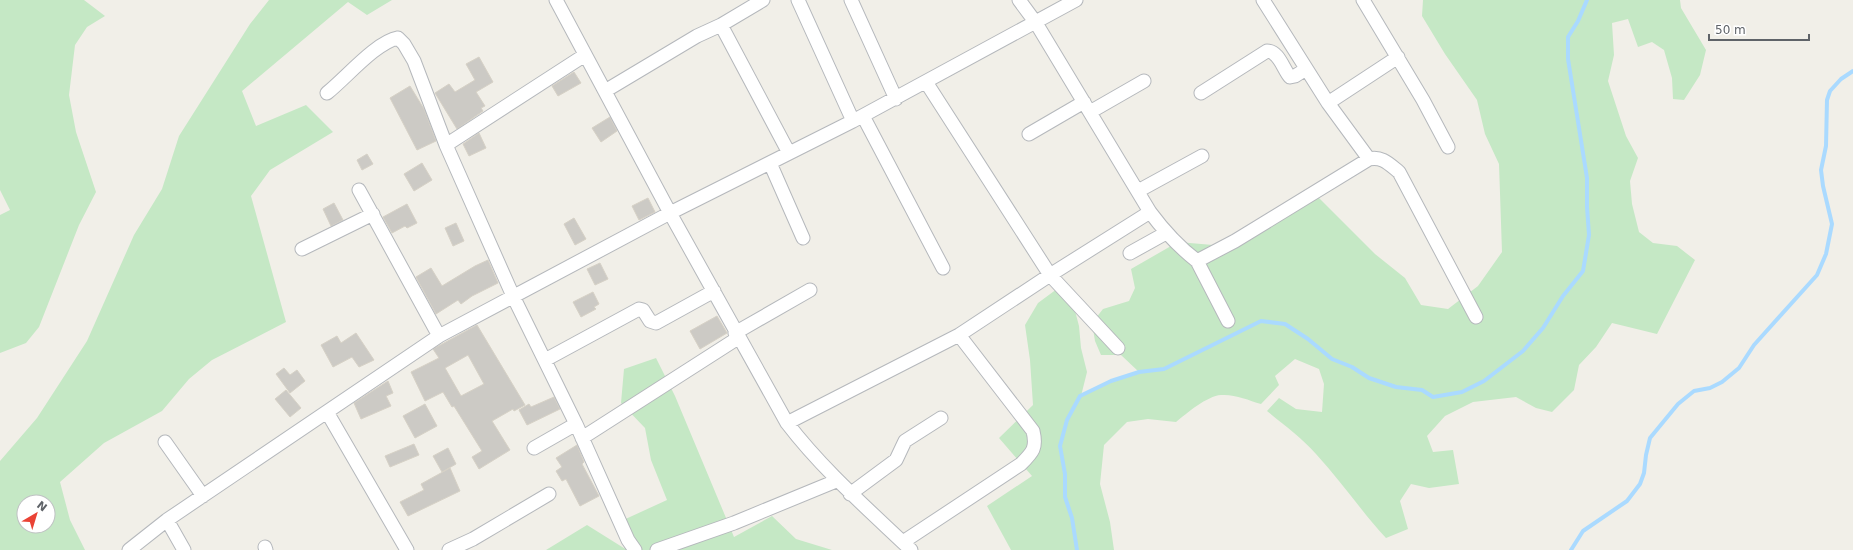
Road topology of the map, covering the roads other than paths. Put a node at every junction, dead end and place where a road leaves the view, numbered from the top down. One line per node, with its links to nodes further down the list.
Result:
1 (556, 0): 11 (street)
2 (763, 0): 10 (street)
3 (798, 0): 22 (street)
4 (851, 0): 19 (street)
5 (1020, 0): 9 (street)
6 (1076, 0): 9 (street)
7 (1263, 0): 13 (street)
8 (1363, 0): 12 (street)
9 (1036, 23): 15 (street); 21 (street)
10 (721, 25): 16 (street); 26 (street)
11 (584, 55): 16 (street); 24 (street)
12 (1398, 57): 20 (street); 25 (street)
13 (1306, 70): 18 (street); 20 (street)
14 (1144, 81): 21 (street)
15 (926, 82): 19 (street); 41 (street)
16 (605, 91): 34 (street)
17 (327, 93): 24 (street)
18 (1201, 93)
19 (896, 99): 22 (street)
20 (1328, 102): 28 (street)
21 (1087, 107): 23 (street); 31 (street)
22 (858, 119): 26 (street); 40 (street)
23 (1029, 134)
24 (446, 145): 44 (street)
25 (1448, 147)
26 (789, 153): 29 (street)
27 (1202, 156): 31 (street)
28 (1369, 159): 39 (street); 45 (street)
29 (770, 163): 34 (street); 36 (street)
30 (360, 190): 33 (street)
31 (1138, 191): 32 (street)
32 (1150, 212): 35 (street); 41 (street)
33 (373, 214): 37 (street); 49 (street)
34 (670, 214): 43 (street); 44 (street)
35 (1166, 233): 38 (street); 39 (street)
36 (804, 238)
37 (302, 249)
38 (1130, 253)
39 (1197, 261): 46 (street)
40 (943, 268)
41 (1050, 275): 48 (street); 50 (street)
42 (810, 290): 47 (street)
43 (714, 291): 47 (street); 51 (street)
44 (513, 296): 49 (street); 51 (street)
45 (1476, 317)
46 (1228, 321)
47 (737, 335): 54 (street); 56 (street)
48 (959, 335): 54 (street); 64 (street)
49 (439, 336): 52 (street)
50 (1118, 348)
51 (545, 360): 55 (street)
52 (327, 412): 62 (street); 67 (street)
53 (941, 418): 61 (street)
54 (787, 423): 59 (street)
55 (576, 424): 56 (street); 58 (street)
56 (582, 438): 69 (street)
57 (165, 442): 62 (street)
58 (534, 448)
59 (836, 481): 61 (street); 70 (street)
60 (549, 494): 68 (street)
61 (850, 494): 64 (street)
62 (203, 496): 63 (street)
63 (167, 520): 65 (street); 66 (street)
64 (907, 546)
65 (129, 550)
66 (184, 550)
67 (407, 550)
68 (449, 550)
69 (635, 550)
70 (657, 550)

